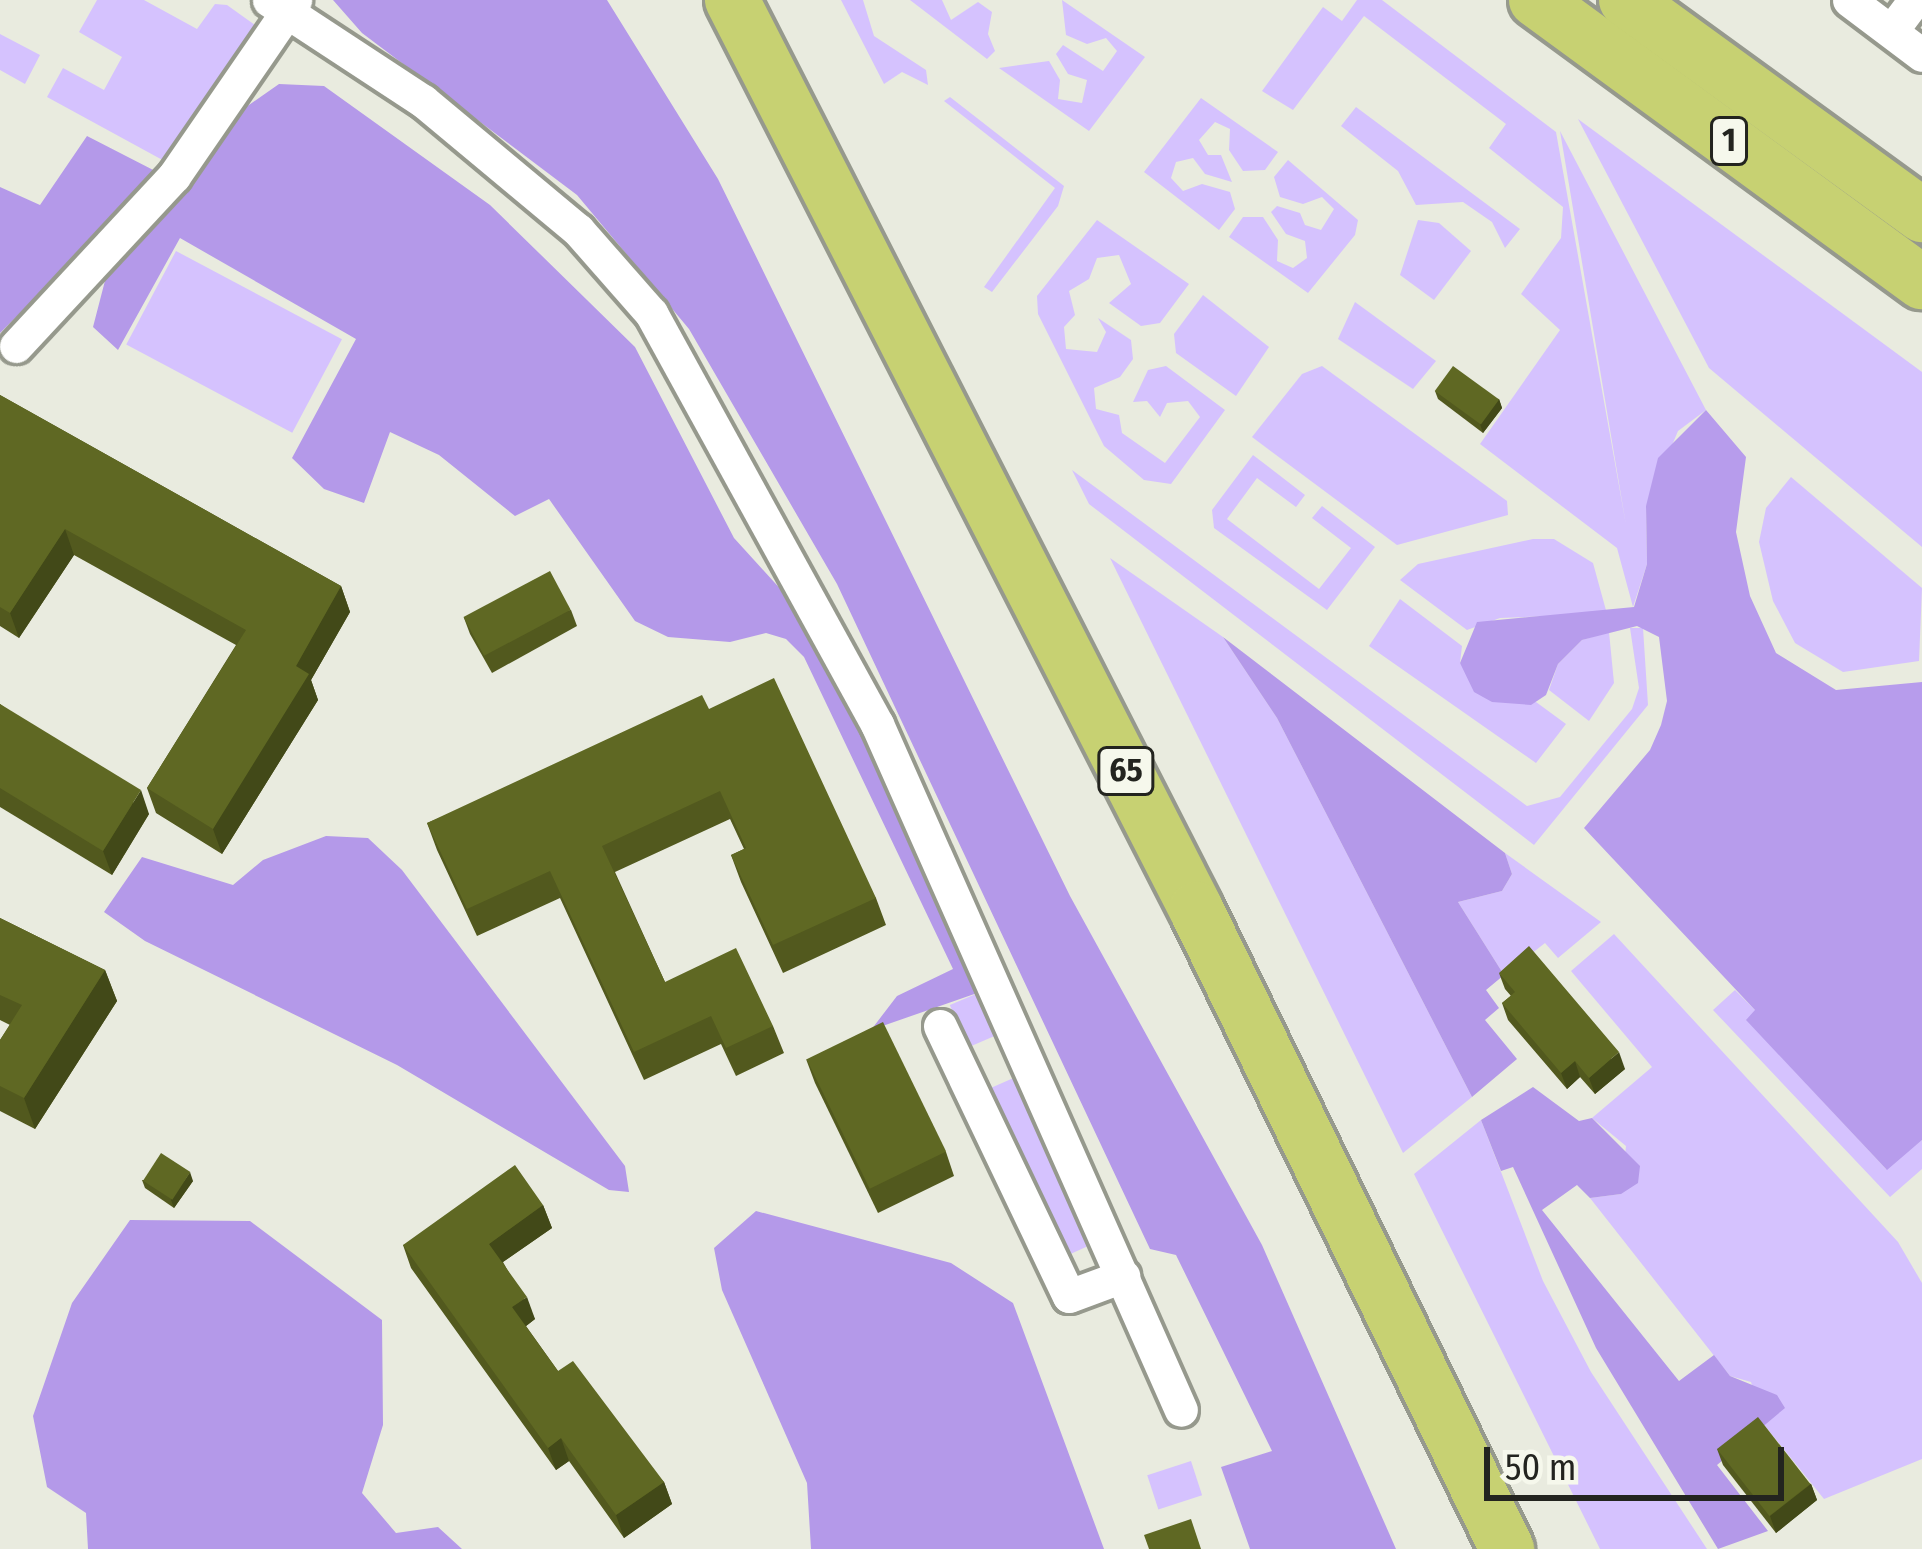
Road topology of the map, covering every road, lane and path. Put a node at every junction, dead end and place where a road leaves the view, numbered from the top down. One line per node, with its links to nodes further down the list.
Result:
1 (732, 0): 15 (main road, 65)
2 (1536, 0): 10 (main road, 1)
3 (1626, 0): 9 (main road, 1)
4 (1849, 0): 7 (street)
5 (1915, 0): 7 (street)
6 (285, 4): 11 (street); 13 (street)
7 (1892, 30): 8 (street)
8 (1922, 55)
9 (1922, 215)
10 (1922, 283)
11 (16, 346)
12 (940, 1026): 13 (street)
13 (1123, 1276): 14 (street)
14 (1181, 1411)
15 (1507, 1549)

